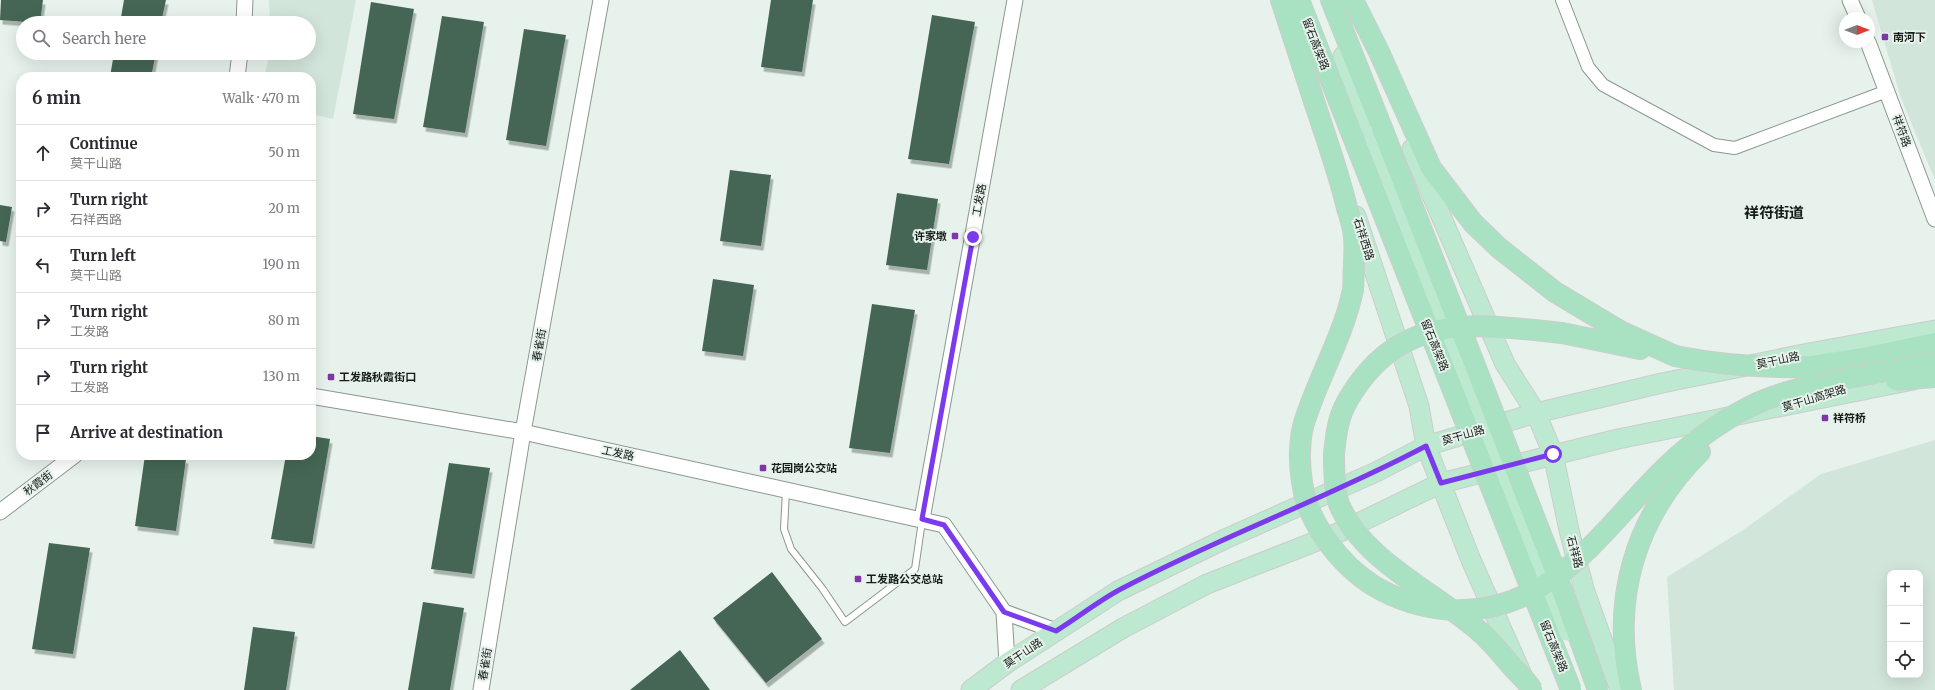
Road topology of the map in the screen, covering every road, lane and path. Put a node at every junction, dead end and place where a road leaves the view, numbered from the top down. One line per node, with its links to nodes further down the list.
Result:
1 (245, 0): 13 (street)
2 (601, 0): 29 (street, 春雀街)
3 (1015, 0): 36 (street, 工发路)
4 (1273, 0): 30 (main road, 石祥西路)
5 (1281, 0): 23 (highway, bridge)
6 (1300, 0): 18 (main road); 45 (highway, 留石高架路, bridge)
7 (1321, 0): 18 (main road)
8 (1331, 0): 48 (highway, bridge)
9 (1352, 0): 22 (highway); 28 (main road)
10 (1562, 0): 17 (street)
11 (1850, 0): 12 (street)
12 (1855, 12)
13 (244, 16)
14 (1870, 48): 17 (street, 祥符路)
15 (239, 60): 16 (street)
16 (238, 72)
17 (1887, 91): 19 (street, 祥符路)
18 (1366, 139): 46 (main road, bridge); 47 (main road, bridge)
19 (1935, 219)
20 (1935, 330): 28 (main road, 莫干山路)
21 (1935, 343): 22 (highway, bridge)
22 (1675, 356): 44 (highway, bridge)
23 (1935, 362)
24 (1935, 365): 26 (highway, 莫干山高架路)
25 (1935, 376): 26 (highway, bridge); 31 (main road)
26 (1886, 381): 50 (highway, 莫干山高架路)
27 (316, 397): 29 (street, 工发路)
28 (1536, 413): 30 (main road, 莫干山路); 31 (main road, 石祥路)
29 (523, 432): 34 (street, 工发路); 40 (street, 春雀街)
30 (1426, 446): 33 (main road, 石祥西路); 38 (main road, 莫干山路)
31 (1553, 454): 33 (main road); 49 (main road, 石祥路)
32 (68, 460): 35 (street, 秋霞街)
33 (1441, 483): 42 (main road); 43 (main road)
34 (786, 490): 36 (street, 工发路); 36 (lane)
35 (0, 512)
36 (922, 519): 37 (street, 工发路)
37 (1004, 612): 38 (street); 39 (street)
38 (1056, 631): 39 (main road, 莫干山路)
39 (1007, 663): 41 (main road, 莫干山路)
40 (481, 690)
41 (971, 690)
42 (1020, 690)
43 (1528, 690)
44 (1532, 690)
45 (1571, 690)
46 (1575, 690)
47 (1590, 690)
48 (1598, 690)
49 (1620, 690)
50 (1631, 690)

